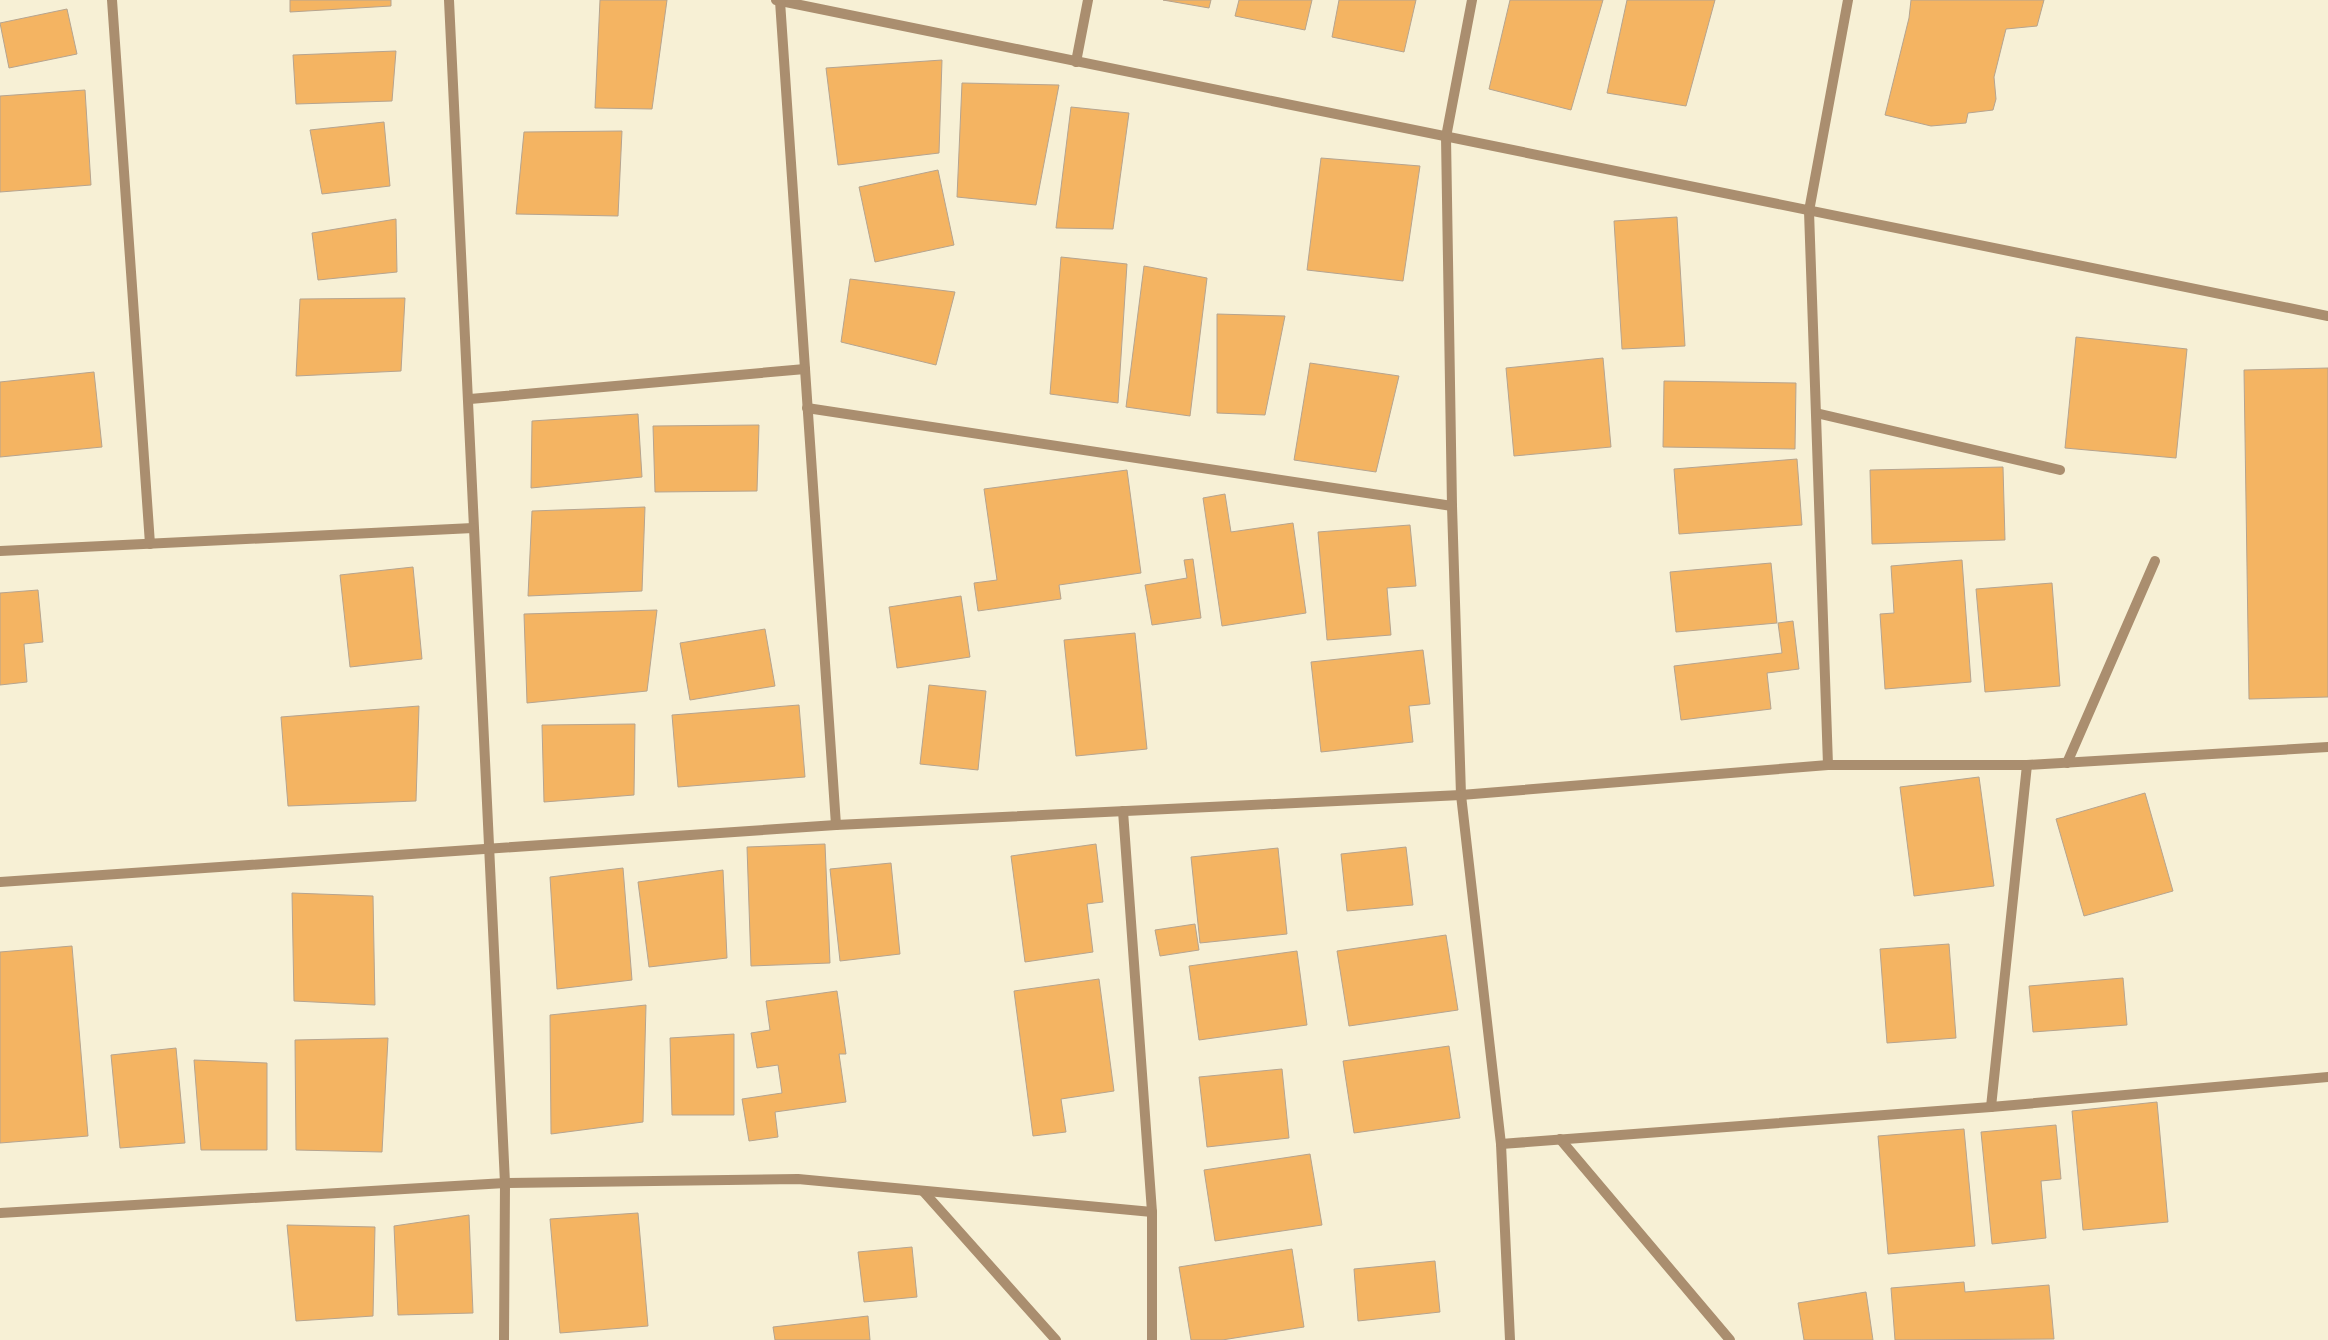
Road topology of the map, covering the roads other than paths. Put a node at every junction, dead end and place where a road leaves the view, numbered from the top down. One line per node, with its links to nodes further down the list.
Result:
1 (112, 0): 18 (street)
2 (449, 0): 12 (street)
3 (778, 0): 7 (street); 11 (street)
4 (1088, 0): 7 (street)
5 (1472, 0): 8 (street)
6 (1848, 0): 9 (street)
7 (1076, 62): 8 (street)
8 (1446, 137): 9 (street); 16 (street)
9 (1809, 211): 10 (street); 14 (street)
10 (2328, 316)
11 (805, 369): 12 (street); 13 (street)
12 (470, 399): 17 (street)
13 (807, 408): 16 (street); 27 (street)
14 (1816, 413): 15 (street); 23 (street)
15 (2060, 470)
16 (1452, 506): 25 (street)
17 (474, 528): 18 (street); 28 (street)
18 (150, 544): 19 (street)
19 (0, 552)
20 (2155, 561): 22 (street)
21 (2328, 746): 22 (street)
22 (2067, 763): 24 (street)
23 (1828, 765): 24 (street); 25 (street)
24 (2027, 765): 31 (street)
25 (1461, 795): 26 (street); 33 (street)
26 (1123, 811): 27 (street); 37 (street)
27 (836, 825): 28 (street)
28 (488, 849): 29 (street); 34 (street)
29 (0, 882)
30 (2328, 1077): 31 (street)
31 (1991, 1107): 32 (street)
32 (1560, 1140): 33 (street); 42 (street)
33 (1501, 1144): 41 (street)
34 (505, 1183): 35 (street); 36 (street); 38 (street)
35 (923, 1191): 37 (street); 39 (street)
36 (0, 1212)
37 (1152, 1212): 40 (street)
38 (504, 1340)
39 (1056, 1340)
40 (1152, 1340)
41 (1510, 1340)
42 (1730, 1340)

